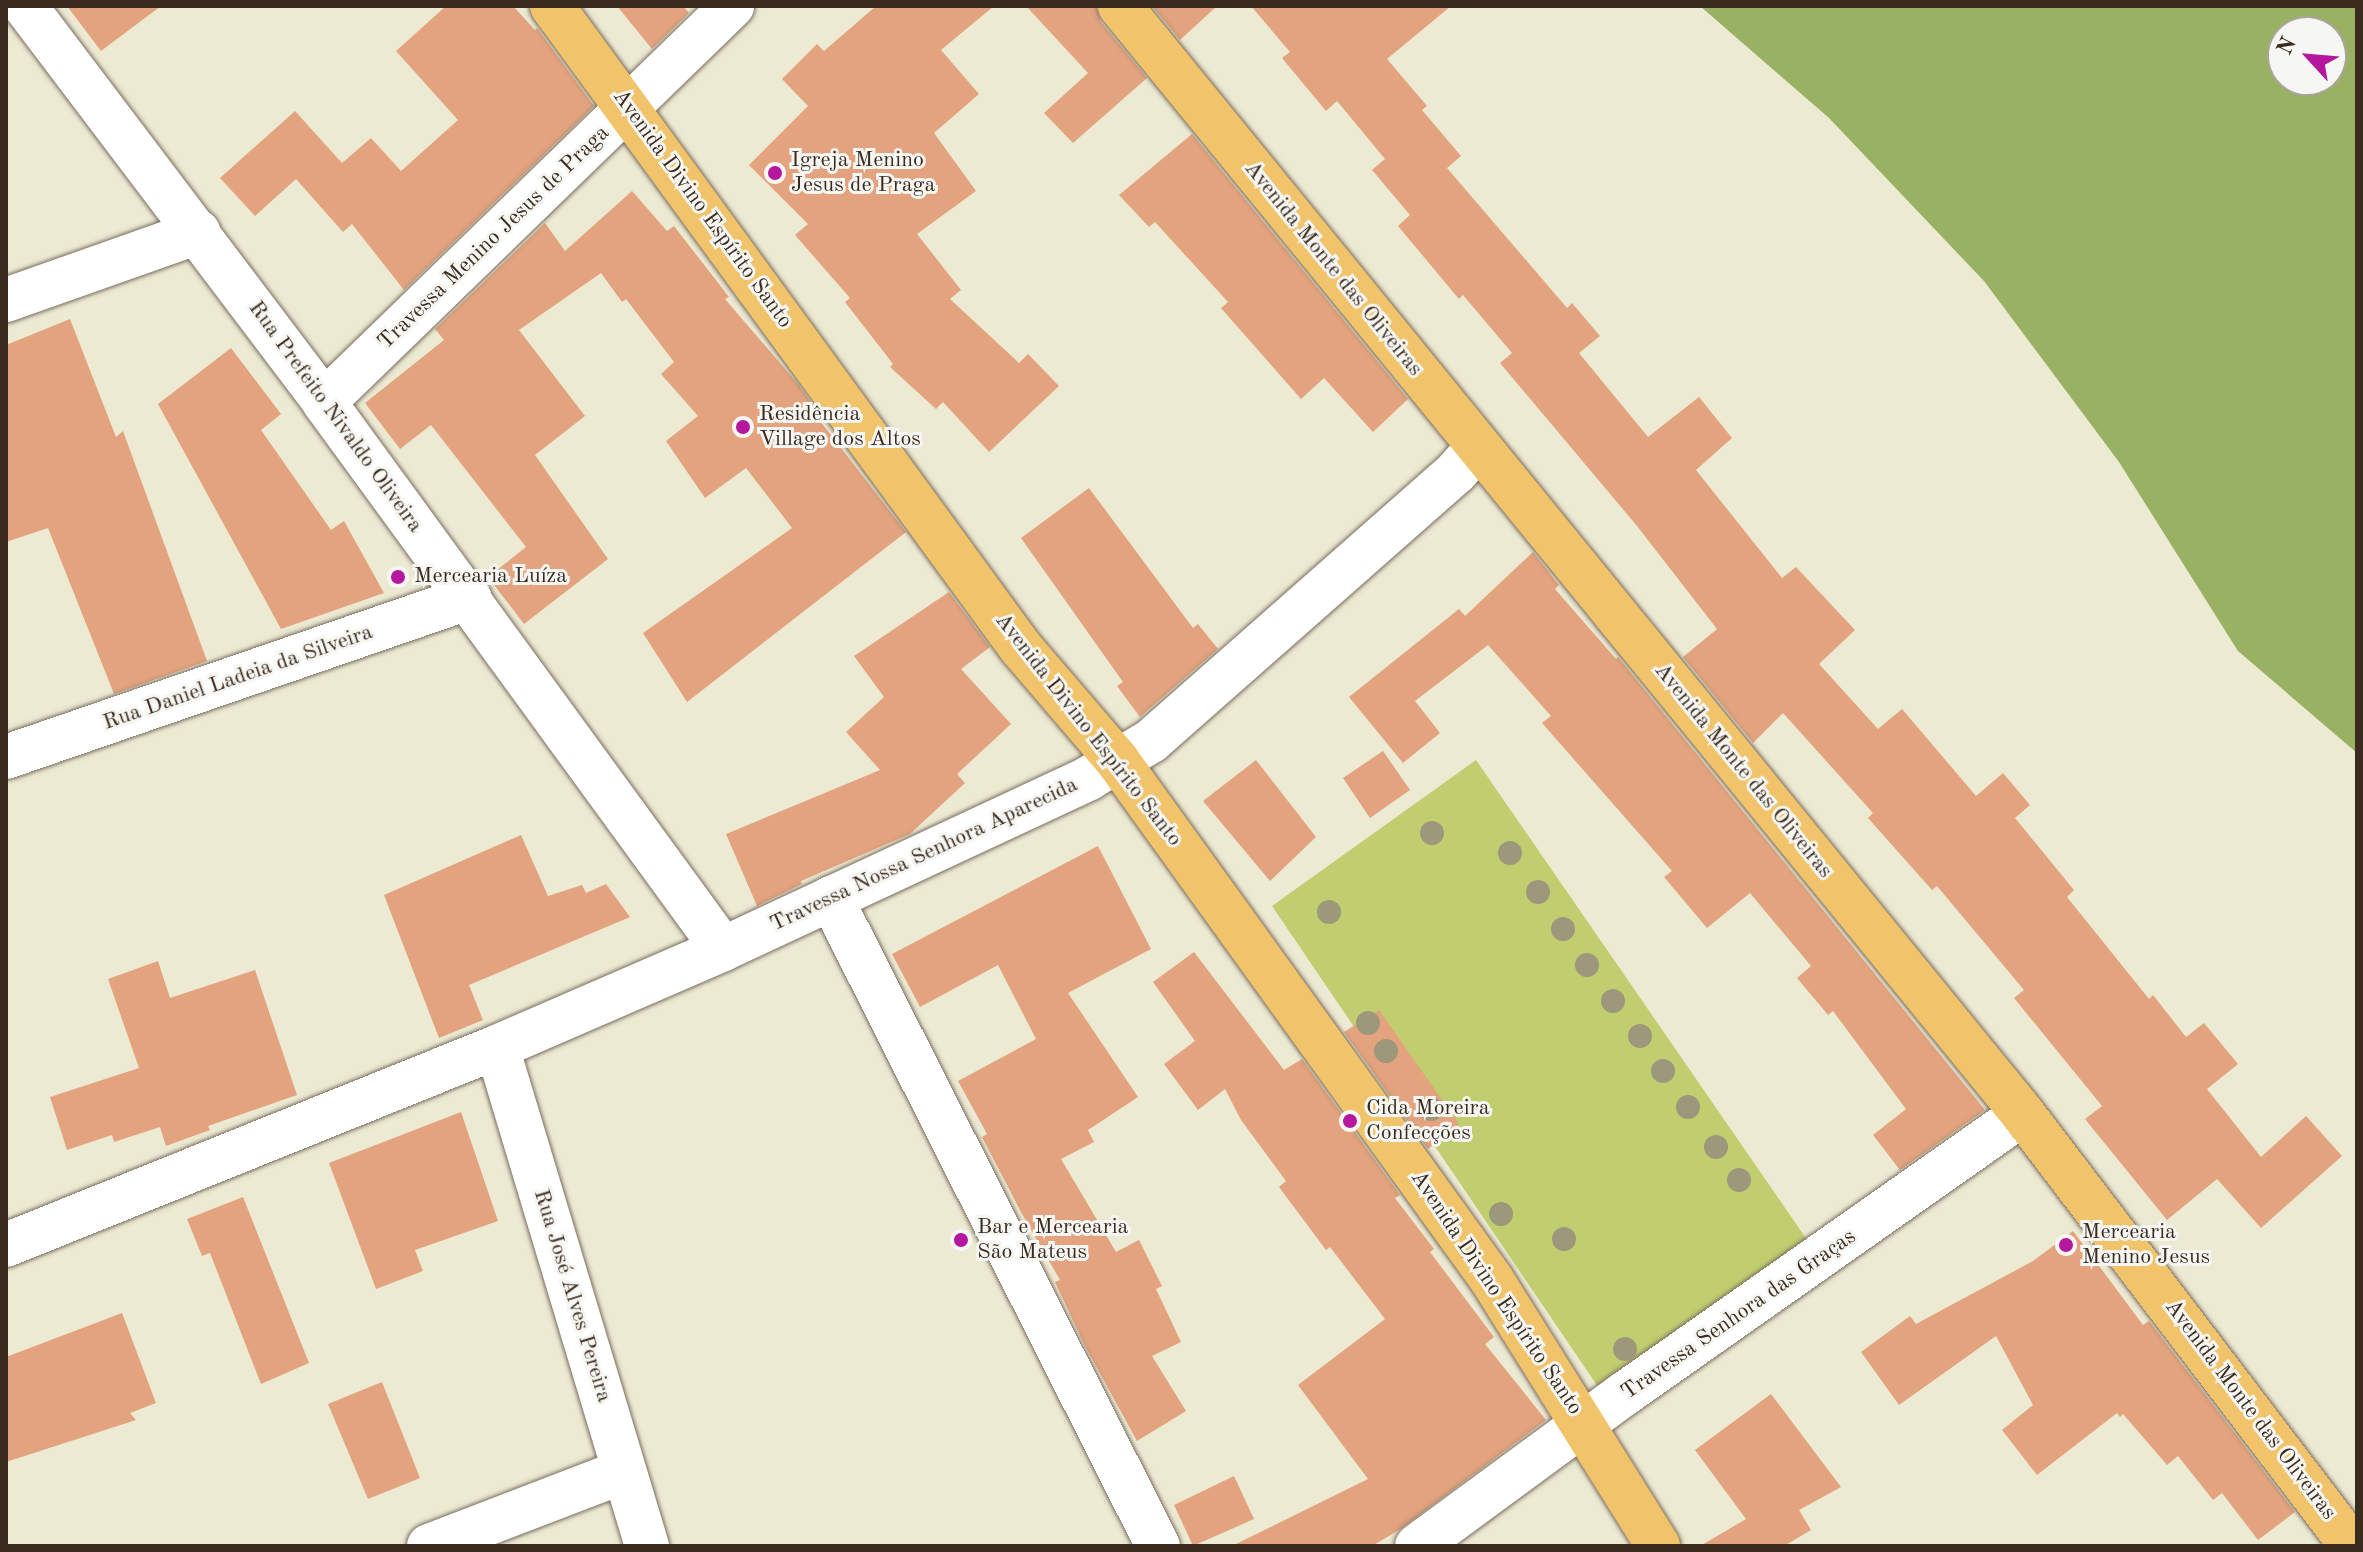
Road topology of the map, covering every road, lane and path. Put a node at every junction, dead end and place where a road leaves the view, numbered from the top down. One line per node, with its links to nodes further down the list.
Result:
1 (25, 6): 6 (street, Rua Prefeito Nivaldo Oliveira)
2 (552, 6): 5 (main road, Avenida Divino Espírito Santo)
3 (732, 6): 5 (street, Travessa Menino Jesus de Praga)
4 (1120, 6): 9 (main road, Avenida Monte das Oliveiras)
5 (629, 108): 8 (street, Travessa Menino Jesus de Praga); 12 (main road, Avenida Divino Espírito Santo)
6 (198, 232): 7 (street); 8 (street, Rua Prefeito Nivaldo Oliveira)
7 (6, 300)
8 (324, 402): 10 (street, Rua Prefeito Nivaldo Oliveira)
9 (1478, 447): 12 (street, Travessa Nossa Senhora Aparecida); 16 (main road, Avenida Monte das Oliveiras)
10 (469, 598): 11 (street, Rua Daniel Ladeia da Silveira); 14 (street, Rua Prefeito Nivaldo Oliveira)
11 (6, 757)
12 (1117, 760): 13 (street, Travessa Nossa Senhora Aparecida); 18 (main road, Avenida Divino Espírito Santo)
13 (831, 898): 14 (street, Travessa Nossa Senhora Aparecida); 22 (street)
14 (723, 949): 15 (street, Travessa Nossa Senhora Aparecida)
15 (497, 1047): 17 (street, Travessa Nossa Senhora Aparecida); 19 (street, Rua José Alves Pereira)
16 (2023, 1114): 18 (street, Travessa Senhora das Graças); 25 (main road, Avenida Monte das Oliveiras)
17 (6, 1245)
18 (1584, 1423): 23 (street, Travessa Senhora das Graças); 24 (main road, Avenida Divino Espírito Santo)
19 (624, 1471): 20 (street); 21 (street, Rua José Alves Pereira)
20 (429, 1546)
21 (647, 1546)
22 (1158, 1546)
23 (1417, 1546)
24 (1658, 1546)
25 (2352, 1546)

